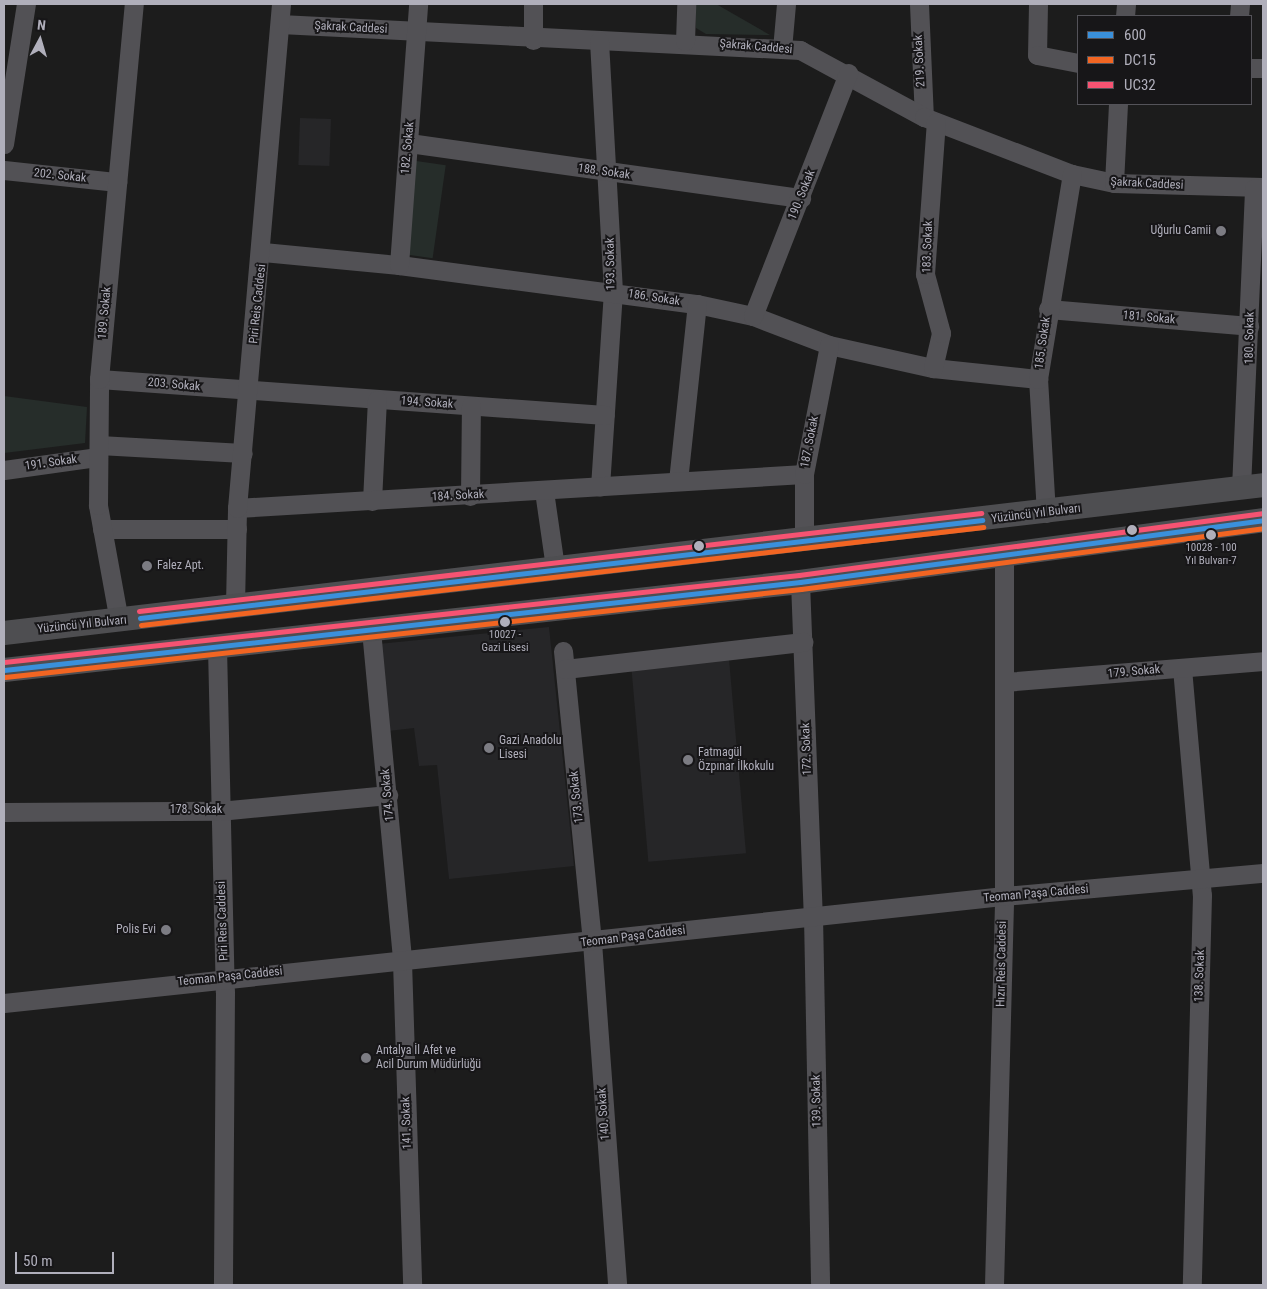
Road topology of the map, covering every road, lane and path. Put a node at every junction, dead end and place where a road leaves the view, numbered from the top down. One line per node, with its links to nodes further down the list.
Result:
1 (26, 4): 21 (street)
2 (134, 4): 25 (street, 189. Sokak)
3 (281, 4): 10 (street, Piri Reis Caddesi)
4 (418, 4): 11 (street, 182. Sokak)
5 (533, 4): 12 (street)
6 (686, 4): 14 (street)
7 (786, 4): 15 (street)
8 (919, 4): 19 (street, 219. Sokak)
9 (1038, 4): 16 (street)
10 (280, 24): 11 (street, Şakrak Caddesi); 29 (street, Piri Reis Caddesi)
11 (419, 31): 12 (street, Şakrak Caddesi); 20 (street, 182. Sokak)
12 (533, 40): 13 (street, Şakrak Caddesi)
13 (599, 41): 14 (street, Şakrak Caddesi); 23 (street, 193. Sokak)
14 (685, 41): 15 (street, Şakrak Caddesi)
15 (782, 49): 17 (street, Şakrak Caddesi)
16 (1077, 63)
17 (848, 73): 19 (street, Şakrak Caddesi); 28 (street, 190. Sokak)
18 (1118, 105): 26 (street)
19 (930, 120): 24 (street, Şakrak Caddesi); 37 (street, 183. Sokak)
20 (409, 142): 23 (street, 188. Sokak); 30 (street, 182. Sokak)
21 (4, 144)
22 (4, 170): 25 (street, 202. Sokak)
23 (609, 174): 28 (street, 188. Sokak); 31 (street, 193. Sokak)
24 (1072, 174): 26 (street, Şakrak Caddesi); 33 (street, 185. Sokak)
25 (117, 182): 38 (street, 189. Sokak)
26 (1114, 183): 27 (street, Şakrak Caddesi)
27 (1259, 187): 35 (street, 180. Sokak)
28 (801, 198): 34 (street, 190. Sokak)
29 (263, 252): 30 (street, 186. Sokak); 40 (street, Piri Reis Caddesi)
30 (399, 265): 31 (street, 186. Sokak)
31 (612, 292): 32 (street, 186. Sokak); 43 (street, 193. Sokak)
32 (697, 304): 34 (street, 186. Sokak); 48 (street)
33 (1048, 309): 35 (street, 181. Sokak); 39 (street, 185. Sokak)
34 (753, 316): 36 (street, 186. Sokak)
35 (1250, 326): 50 (street, 180. Sokak)
36 (829, 345): 37 (street, 186. Sokak); 47 (street, 187. Sokak)
37 (933, 368): 39 (street, 186. Sokak)
38 (99, 378): 40 (street, 203. Sokak); 44 (street, 189. Sokak)
39 (1038, 379): 55 (street, 185. Sokak)
40 (249, 391): 41 (street, 194. Sokak); 45 (street, Piri Reis Caddesi)
41 (378, 400): 42 (street, 194. Sokak); 53 (street)
42 (471, 406): 43 (street, 194. Sokak); 52 (street)
43 (605, 415): 49 (street, 193. Sokak)
44 (98, 451): 45 (street, 191. Sokak); 46 (street, 191. Sokak); 57 (street, 189. Sokak)
45 (243, 453): 54 (street, Piri Reis Caddesi)
46 (4, 470)
47 (804, 474): 48 (street, 184. Sokak); 59 (street, 187. Sokak)
48 (678, 481): 49 (street, 184. Sokak)
49 (600, 487): 51 (street, 184. Sokak)
50 (1252, 487): 55 (main road, Yüzüncü Yıl Bulvarı)
51 (544, 491): 52 (street, 184. Sokak); 61 (street)
52 (470, 496): 53 (street, 184. Sokak)
53 (372, 501): 54 (street, 184. Sokak)
54 (237, 508): 58 (street, Piri Reis Caddesi)
55 (1046, 513): 59 (main road, Yüzüncü Yıl Bulvarı)
56 (1263, 520): 60 (main road)
57 (102, 529): 58 (street); 64 (street, 189. Sokak)
58 (237, 529): 63 (street, Piri Reis Caddesi)
59 (804, 540): 61 (main road, Yüzüncü Yıl Bulvarı)
60 (1004, 553): 62 (main road); 72 (street, Hızır Reis Caddesi)
61 (555, 567): 63 (main road, Yüzüncü Yıl Bulvarı)
62 (800, 582): 65 (main road); 67 (street, 172. Sokak)
63 (235, 605): 64 (main road, Yüzüncü Yıl Bulvarı)
64 (119, 621): 66 (main road, Yüzüncü Yıl Bulvarı)
65 (371, 630): 68 (main road); 73 (street, 174. Sokak)
66 (4, 633)
67 (803, 642): 79 (street, 172. Sokak); 80 (street, 173. Sokak)
68 (217, 647): 71 (main road); 74 (street, Piri Reis Caddesi)
69 (1263, 661): 70 (street, 179. Sokak)
70 (1182, 668): 72 (street, 179. Sokak); 77 (street, 138. Sokak)
71 (4, 670)
72 (1004, 682): 78 (street, Hızır Reis Caddesi)
73 (388, 796): 74 (street, 178. Sokak); 81 (street, 174. Sokak)
74 (219, 811): 75 (street, 178. Sokak); 82 (street, Piri Reis Caddesi)
75 (4, 812)
76 (1263, 873): 77 (street, Teoman Paşa Caddesi)
77 (1201, 879): 78 (street, Teoman Paşa Caddesi); 89 (street, 138. Sokak)
78 (1004, 896): 79 (street, Teoman Paşa Caddesi); 88 (street, Hızır Reis Caddesi)
79 (813, 916): 80 (street, Teoman Paşa Caddesi); 87 (street, 139. Sokak)
80 (592, 942): 81 (street, Teoman Paşa Caddesi); 86 (street, 140. Sokak)
81 (402, 961): 82 (street, Teoman Paşa Caddesi); 85 (street, 141. Sokak)
82 (225, 977): 83 (street, Teoman Paşa Caddesi); 84 (street, Piri Reis Caddesi)
83 (4, 1003)
84 (223, 1285)
85 (412, 1285)
86 (617, 1285)
87 (820, 1285)
88 (994, 1285)
89 (1192, 1285)

